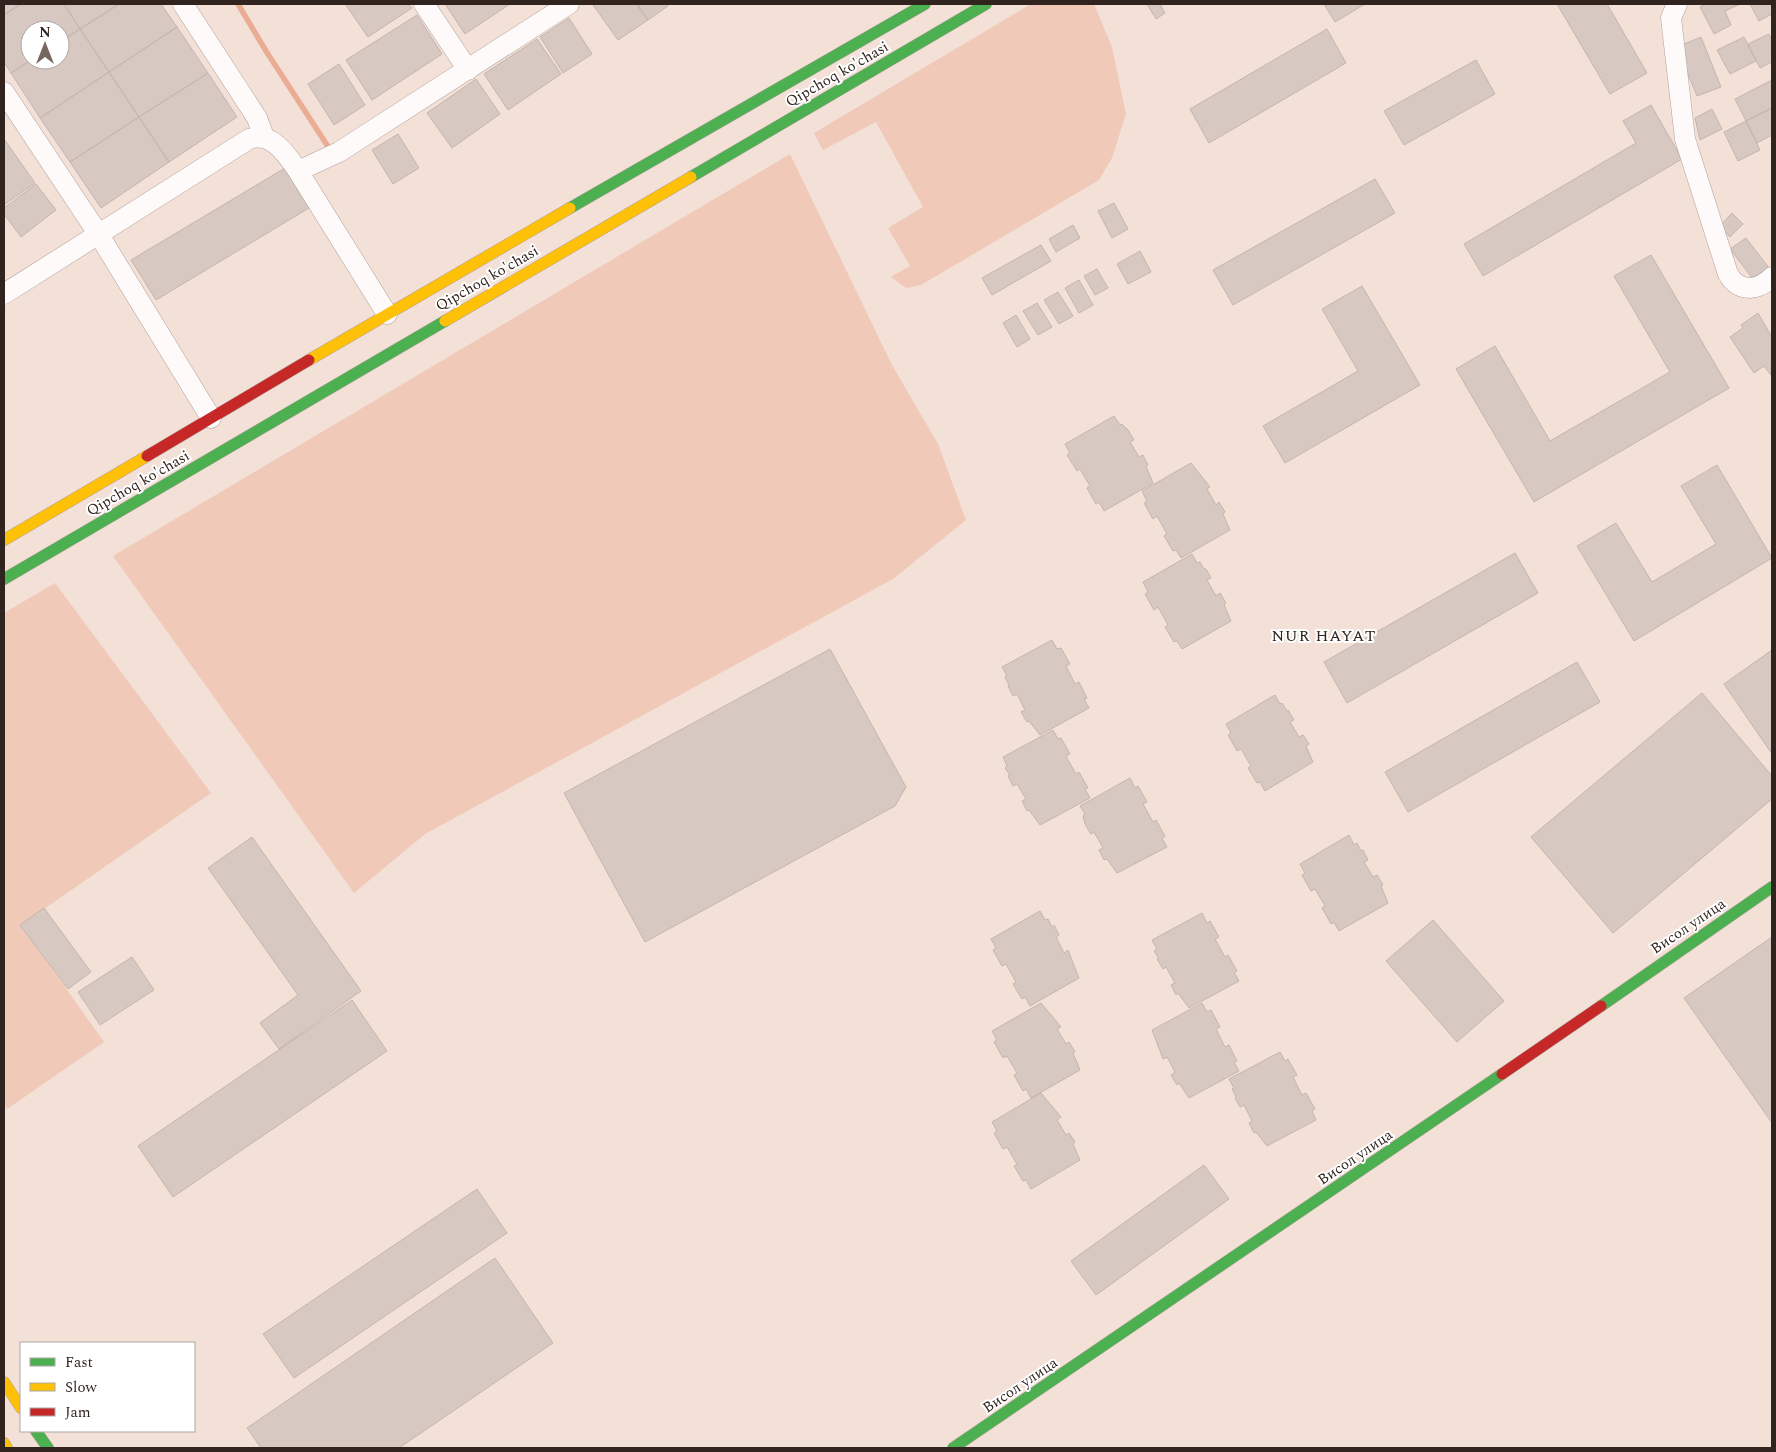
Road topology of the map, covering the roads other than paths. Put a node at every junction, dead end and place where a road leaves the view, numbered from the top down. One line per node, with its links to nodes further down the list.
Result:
1 (183, 4): 9 (street)
2 (424, 4): 7 (street)
3 (569, 4): 7 (street)
4 (925, 4): 13 (main road, Qipchoq ko'chasi)
5 (986, 4): 15 (main road, Qipchoq ko'chasi)
6 (1677, 4): 12 (street)
7 (468, 70): 10 (street)
8 (4, 92): 11 (street)
9 (264, 137): 10 (street); 11 (street)
10 (298, 170): 16 (street)
11 (99, 235): 14 (street); 17 (street)
12 (1772, 277)
13 (438, 284): 15 (main road); 16 (main road, Qipchoq ko'chasi)
14 (4, 294)
15 (457, 313): 19 (main road, Qipchoq ko'chasi)
16 (387, 314): 17 (main road, Qipchoq ko'chasi)
17 (211, 418): 18 (main road, Qipchoq ko'chasi)
18 (4, 540)
19 (4, 579)
20 (1772, 887): 27 (main road, Висол улица)
21 (4, 1382): 22 (main road)
22 (20, 1406)
23 (37, 1432): 26 (main road)
24 (4, 1443): 25 (main road)
25 (8, 1448)
26 (48, 1448)
27 (953, 1448)

